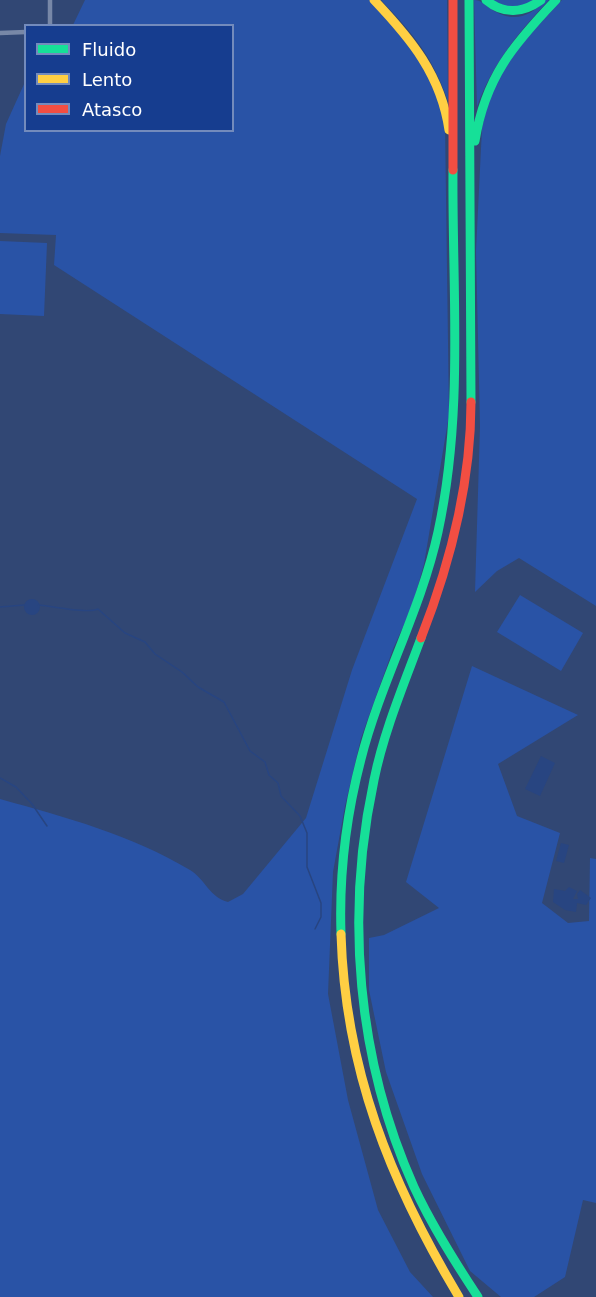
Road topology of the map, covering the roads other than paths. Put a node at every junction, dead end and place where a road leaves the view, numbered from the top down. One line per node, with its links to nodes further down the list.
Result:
1 (50, 0): 8 (street)
2 (374, 0): 11 (highway)
3 (453, 0): 11 (highway)
4 (469, 0): 12 (highway)
5 (486, 0): 6 (highway)
6 (541, 0)
7 (556, 0): 12 (highway)
8 (50, 24)
9 (24, 32): 10 (street)
10 (0, 33)
11 (452, 150): 13 (highway)
12 (471, 215): 14 (highway)
13 (459, 1297)
14 (478, 1297)

